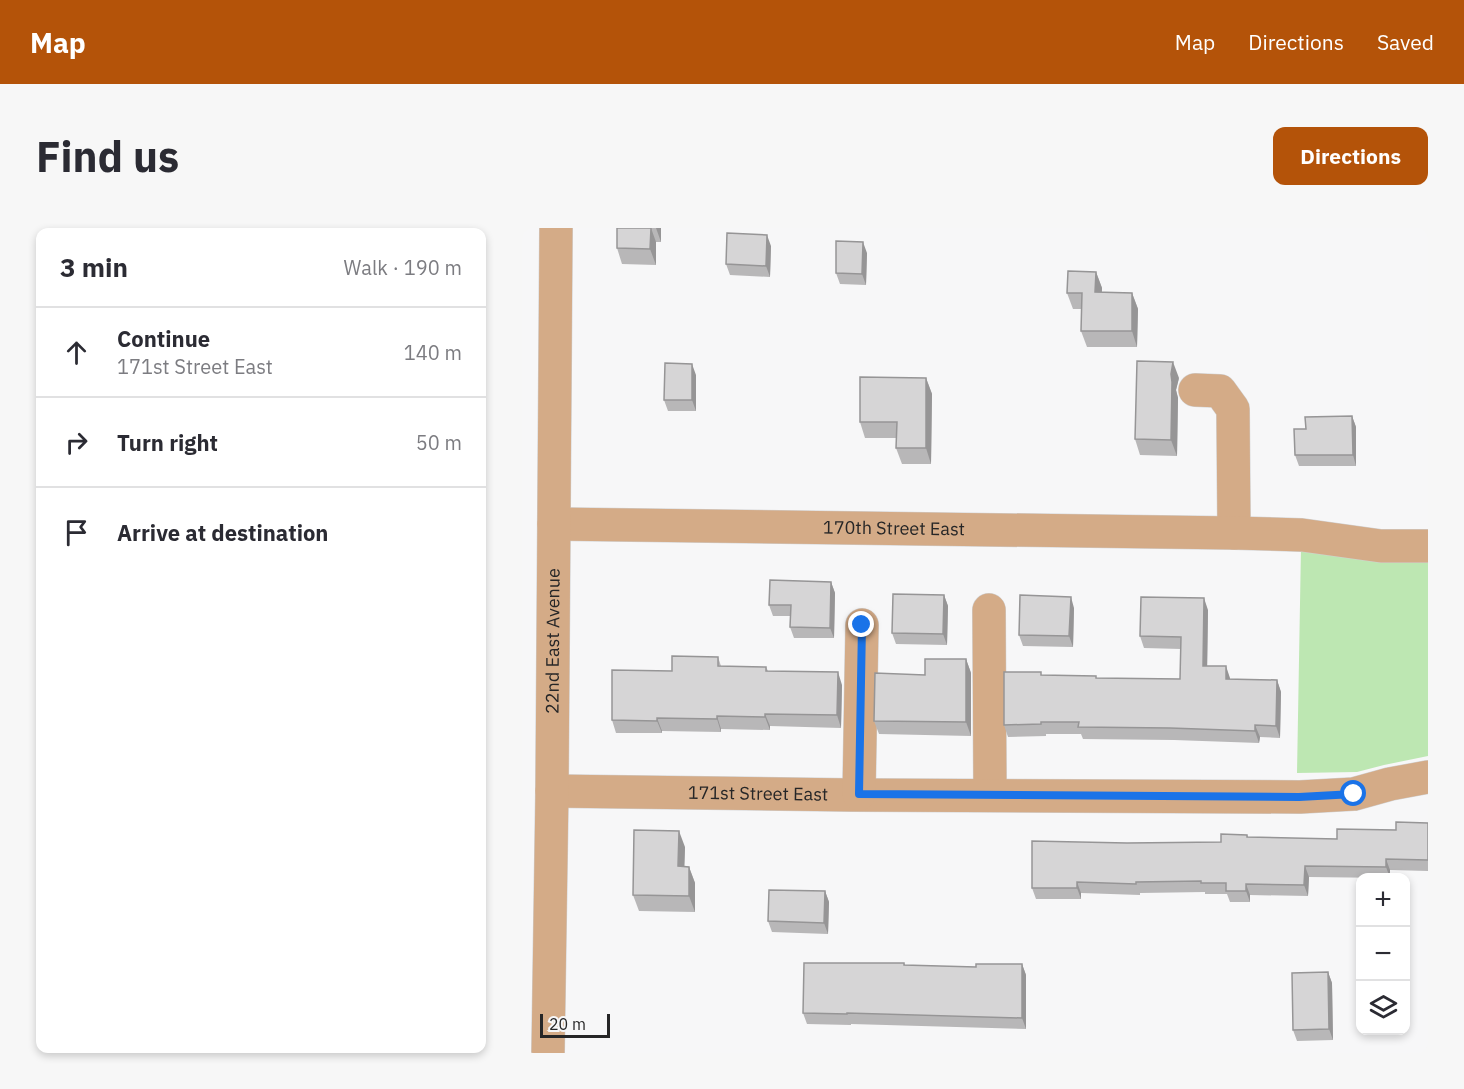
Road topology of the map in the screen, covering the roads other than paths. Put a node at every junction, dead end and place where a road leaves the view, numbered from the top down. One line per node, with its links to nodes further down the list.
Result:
1 (556, 228): 3 (street, 22nd East Avenue)
2 (1195, 390): 4 (street)
3 (554, 524): 4 (street, 170th Street East); 9 (street, 22nd East Avenue)
4 (1234, 533): 5 (street, 170th Street East)
5 (1428, 546)
6 (989, 610): 11 (street)
7 (862, 625): 10 (street)
8 (1428, 777): 11 (street, 171st Street East)
9 (552, 791): 10 (street, 171st Street East); 12 (street, 22nd East Avenue)
10 (859, 794): 11 (street, 171st Street East)
11 (990, 795)
12 (548, 1053)

